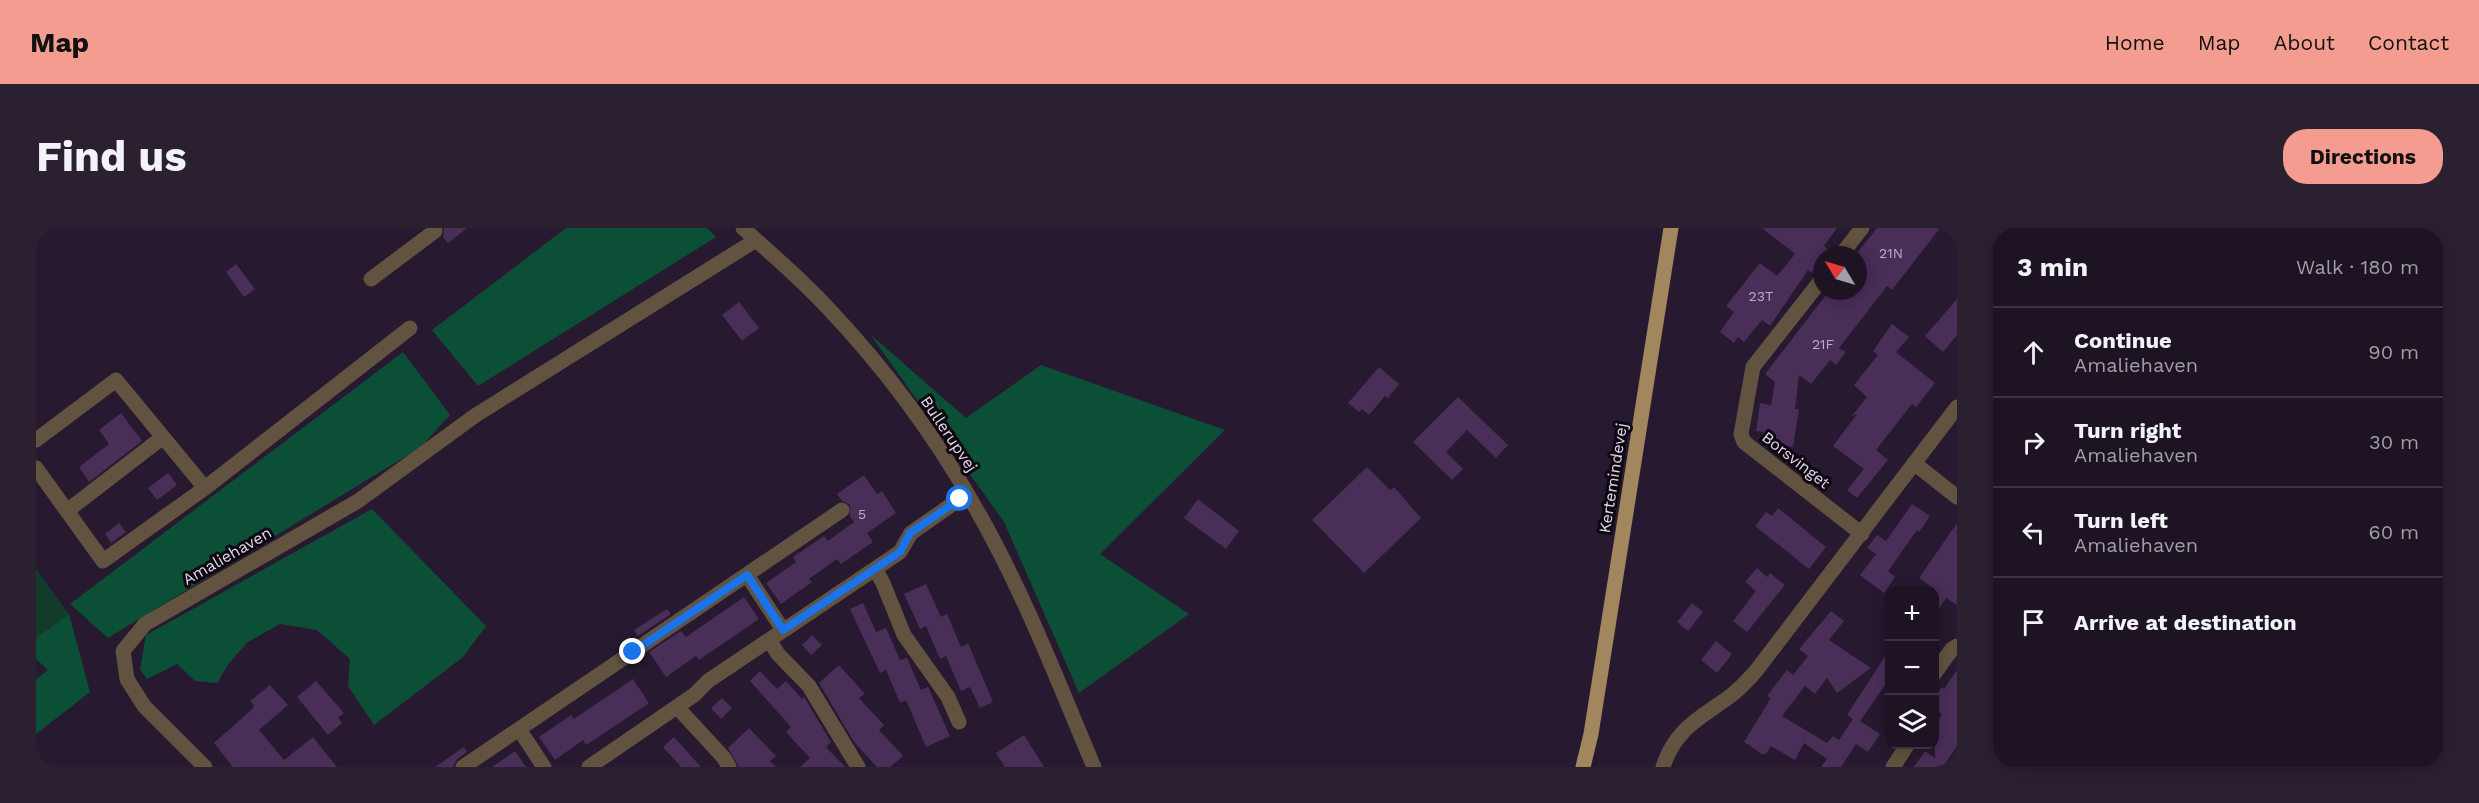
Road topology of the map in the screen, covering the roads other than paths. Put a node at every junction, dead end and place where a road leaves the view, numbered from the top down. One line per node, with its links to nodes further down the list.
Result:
1 (743, 228): 5 (street, Bullerupvej)
2 (1671, 228): 30 (main road, Kertemindevej)
3 (1855, 230): 6 (street)
4 (435, 231): 7 (street)
5 (756, 240): 16 (street, Bullerupvej); 33 (street, Amaliehaven)
6 (1845, 246)
7 (371, 279)
8 (1813, 291): 20 (street, Borsvinget)
9 (410, 328): 15 (street)
10 (1957, 406): 13 (street)
11 (163, 437): 12 (street); 15 (street); 19 (street)
12 (36, 440)
13 (1914, 464): 17 (street); 20 (street)
14 (36, 468): 19 (street)
15 (205, 488): 19 (street)
16 (967, 494): 21 (street); 38 (street, Bullerupvej)
17 (1957, 497)
18 (842, 510): 22 (street)
19 (67, 511)
20 (1862, 534): 41 (street)
21 (875, 569): 23 (street); 28 (street)
22 (747, 575): 23 (street); 29 (street)
23 (783, 630): 24 (street)
24 (769, 640): 27 (street); 37 (street)
25 (1957, 646): 26 (street)
26 (1939, 668)
27 (676, 707): 32 (street); 36 (street)
28 (960, 722)
29 (519, 729): 34 (street); 35 (street)
30 (1591, 734): 39 (main road, Kertemindevej); 40 (main road, Kertemindevej)
31 (1905, 749): 42 (street)
32 (593, 766)
33 (205, 767)
34 (463, 767)
35 (544, 767)
36 (729, 767)
37 (858, 767)
38 (1094, 767)
39 (1583, 767)
40 (1589, 767)
41 (1663, 767)
42 (1893, 767)

